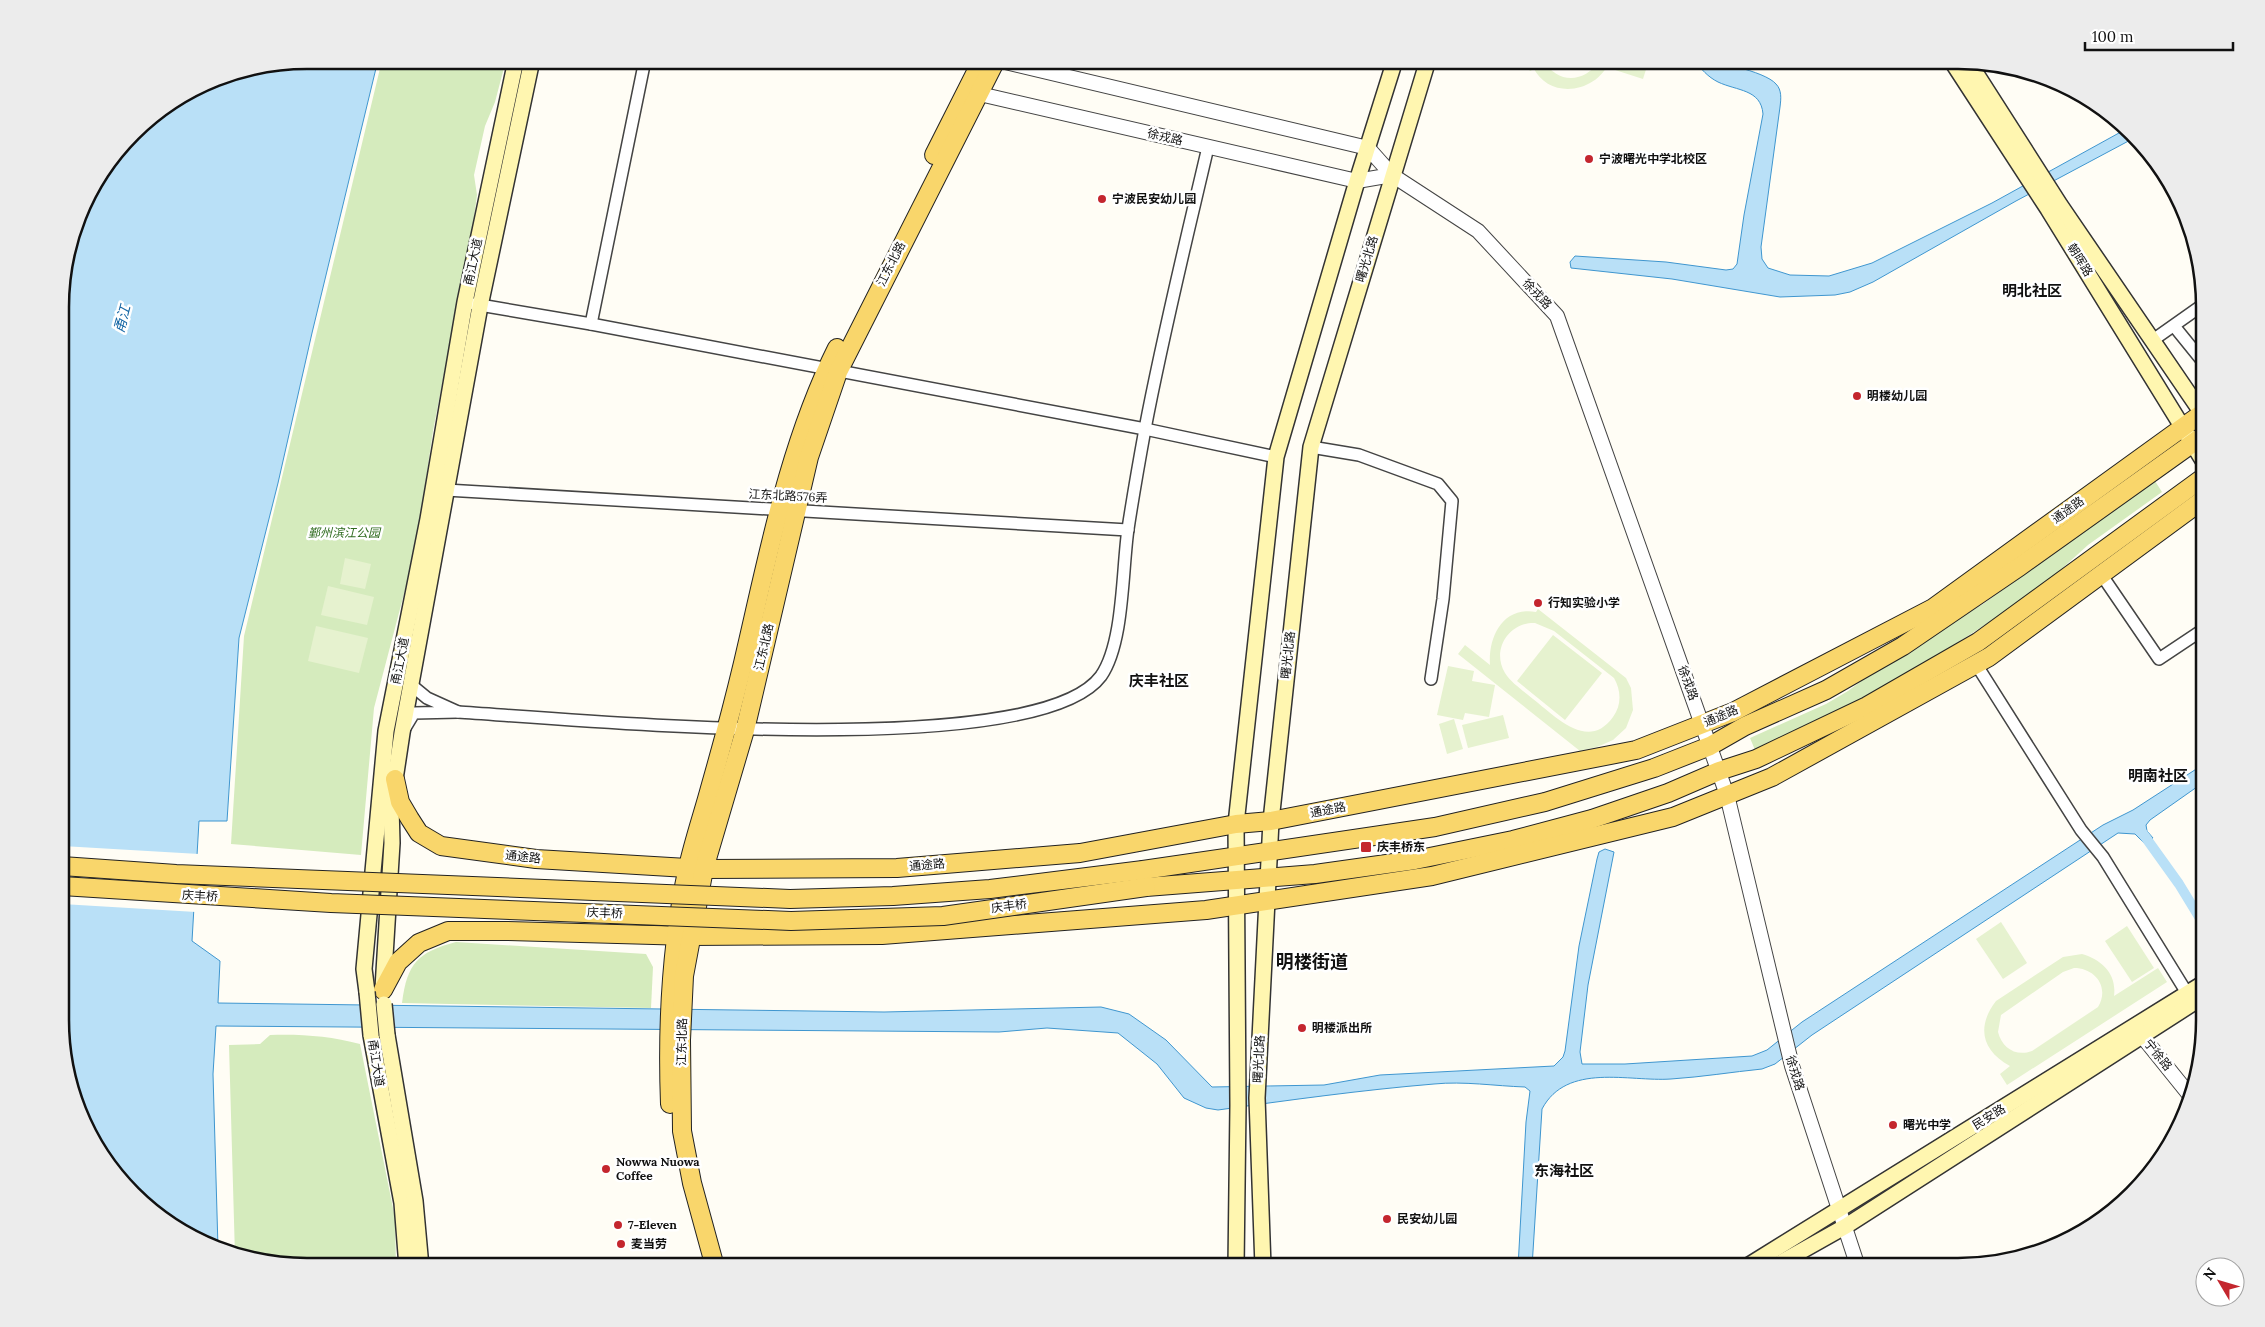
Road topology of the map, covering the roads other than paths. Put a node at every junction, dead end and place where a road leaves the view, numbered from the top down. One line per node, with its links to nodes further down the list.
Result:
1 (514, 69): 18 (main road, 甬江大道)
2 (530, 69): 19 (main road, 甬江大道)
3 (643, 69): 21 (street)
4 (980, 69): 11 (main road, 江东北路)
5 (990, 69): 11 (main road, 江东北路)
6 (1035, 69): 13 (street)
7 (1392, 69): 13 (main road, 曙光北路)
8 (1425, 69): 15 (main road, 曙光北路)
9 (1958, 69): 14 (main road, 朝晖路)
10 (1972, 69): 14 (main road, 朝晖路)
11 (973, 93): 12 (street, 徐戎路); 25 (main road, 江东北路)
12 (1208, 147): 16 (street, 徐戎路); 29 (street)
13 (1368, 148): 15 (street, 徐戎路); 16 (main road, 曙光北路)
14 (2020, 155): 17 (main road, 朝晖路)
15 (1392, 175): 16 (street, 徐戎路); 32 (main road, 曙光北路); 45 (street, 徐戎路)
16 (1357, 181): 33 (main road, 曙光北路)
17 (2054, 207): 23 (main road, 朝晖路); 28 (main road, 朝晖路)
18 (465, 302): 19 (street); 68 (main road, 甬江大道)
19 (480, 306): 21 (street); 35 (main road, 甬江大道)
20 (2196, 310): 22 (street)
21 (591, 324): 25 (street)
22 (2174, 326): 23 (street); 24 (street)
23 (2153, 340): 26 (main road, 朝晖路)
24 (2196, 353)
25 (832, 371): 29 (street); 37 (main road, 江东北路)
26 (2196, 402)
27 (2196, 419): 28 (main road, 通途路)
28 (2183, 427): 30 (main road, 朝晖路); 45 (main road, 通途路)
29 (1145, 429): 33 (street); 38 (street)
30 (2196, 438)
31 (2196, 441): 49 (main road, 通途路)
32 (1311, 447): 42 (street); 53 (main road, 曙光北路)
33 (1276, 457): 54 (main road, 曙光北路)
34 (2196, 484): 50 (main road)
35 (446, 490): 37 (street, 江东北路576弄); 43 (main road, 甬江大道)
36 (2196, 505): 39 (main road)
37 (788, 510): 38 (street, 江东北路576弄); 46 (main road, 江东北路); 47 (main road, 江东北路)
38 (1128, 530): 47 (street)
39 (2101, 574): 40 (street); 41 (main road)
40 (2196, 634)
41 (1976, 664): 52 (main road); 67 (street)
42 (1432, 679)
43 (410, 684): 44 (street); 48 (main road, 甬江大道)
44 (458, 712): 46 (street); 48 (street)
45 (1703, 724): 49 (street, 徐戎路); 53 (main road, 通途路)
46 (727, 729): 47 (street); 58 (main road, 江东北路)
47 (745, 730): 58 (main road, 江东北路)
48 (402, 733): 51 (main road, 甬江大道)
49 (1710, 746): 50 (street, 徐戎路); 55 (main road, 通途路)
50 (1719, 771): 52 (street, 徐戎路); 60 (main road)
51 (395, 779): 58 (main road, 通途路); 68 (main road, 甬江大道)
52 (1727, 795): 63 (main road); 73 (street, 徐戎路)
53 (1271, 821): 54 (main road, 通途路); 55 (main road, 曙光北路)
54 (1236, 824): 56 (main road, 曙光北路); 58 (main road, 通途路)
55 (1269, 851): 56 (main road, 通途路); 60 (main road, 曙光北路)
56 (1237, 856): 59 (main road, 通途路); 61 (main road, 曙光北路)
57 (69, 866): 59 (main road, 庆丰桥, bridge)
58 (696, 868): 65 (main road, 江东北路)
59 (1145, 878): 61 (main road); 62 (main road, 庆丰桥, bridge)
60 (1268, 878): 61 (main road); 63 (main road, 曙光北路)
61 (1238, 880): 64 (main road, 曙光北路)
62 (69, 886)
63 (1268, 902): 64 (main road); 80 (main road, 曙光北路)
64 (1238, 905): 65 (main road); 79 (main road, 曙光北路)
65 (683, 936): 68 (main road); 71 (main road, 江东北路)
66 (2196, 988): 67 (main road, 民安路)
67 (2187, 993): 73 (main road, 民安路)
68 (378, 995): 75 (main road, 甬江大道, bridge); 76 (main road, 甬江大道, bridge)
69 (2196, 1001): 70 (main road, 民安路)
70 (2142, 1036): 72 (street, 宁徐路); 74 (main road, 民安路)
71 (674, 1038): 77 (main road, 江东北路); 78 (main road, 江东北路)
72 (2186, 1090)
73 (1840, 1210): 74 (street, 徐戎路); 81 (main road, 民安路)
74 (1846, 1226): 82 (main road, 民安路); 83 (street, 徐戎路)
75 (406, 1258)
76 (420, 1258)
77 (700, 1258)
78 (713, 1258)
79 (1236, 1258)
80 (1263, 1258)
81 (1759, 1258)
82 (1788, 1258)
83 (1856, 1258)

